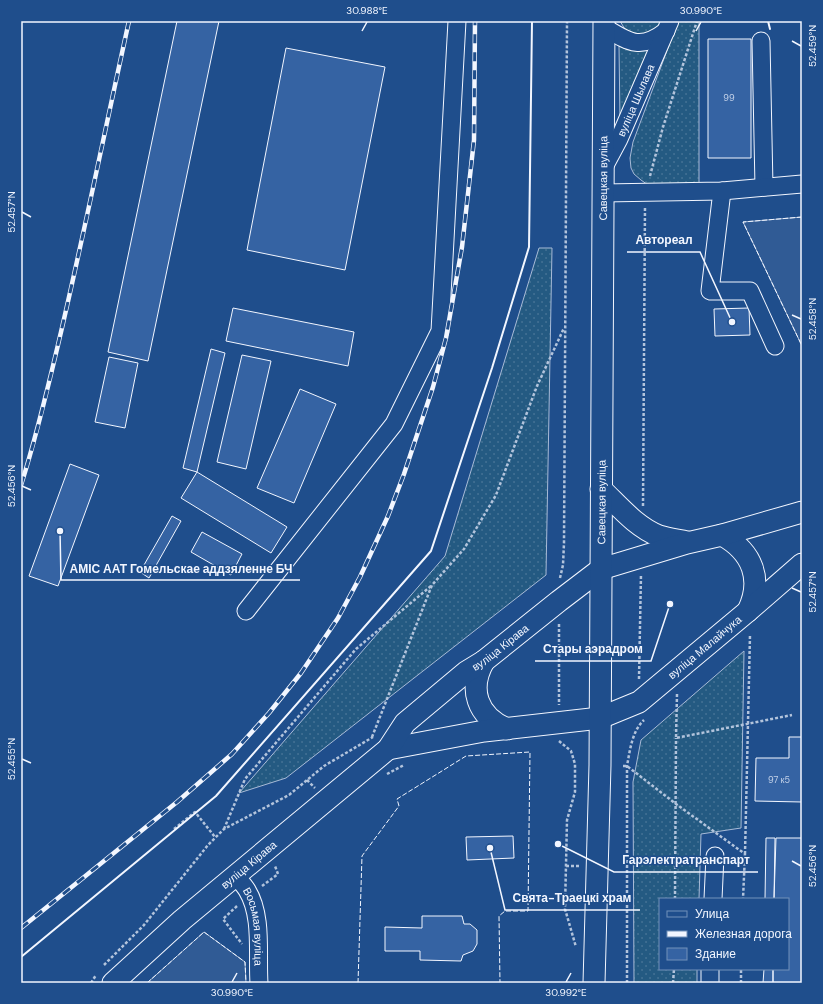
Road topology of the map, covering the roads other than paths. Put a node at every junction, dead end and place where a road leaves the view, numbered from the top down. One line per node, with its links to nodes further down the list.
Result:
1 (456, 21): 17 (street)
2 (604, 24): 3 (street, вуліца Шылава); 5 (main road, Савецкая вуліца)
3 (668, 26): 5 (street, вуліца Шылава)
4 (761, 41): 7 (street)
5 (603, 169): 9 (main road, Савецкая вуліца)
6 (802, 184): 7 (street)
7 (764, 187): 8 (street)
8 (722, 191): 9 (street); 10 (street)
9 (603, 193): 11 (main road, Савецкая вуліца)
10 (775, 346)
11 (601, 489): 14 (main road); 16 (main road, Савецкая вуліца)
12 (802, 512): 13 (main road)
13 (722, 535): 14 (main road); 18 (main road)
14 (687, 542): 16 (main road)
15 (802, 564): 18 (main road, вуліца Малайчука)
16 (601, 569): 19 (main road, вуліца Кірава); 20 (main road, Савецкая вуліца)
17 (246, 611)
18 (748, 611): 20 (main road, вуліца Малайчука)
19 (484, 661): 21 (main road); 22 (main road, вуліца Кірава)
20 (600, 718): 21 (main road, вуліца Кірава); 29 (main road, Савецкая вуліца)
21 (507, 729): 22 (main road, вуліца Кірава)
22 (380, 743): 24 (main road, вуліца Кірава)
23 (715, 856): 25 (street)
24 (235, 875): 27 (main road, вуліца Кірава); 28 (street, Восьмая вуліца)
25 (714, 898)
26 (710, 970): 30 (street)
27 (104, 975)
28 (259, 983)
29 (594, 983)
30 (710, 983)

